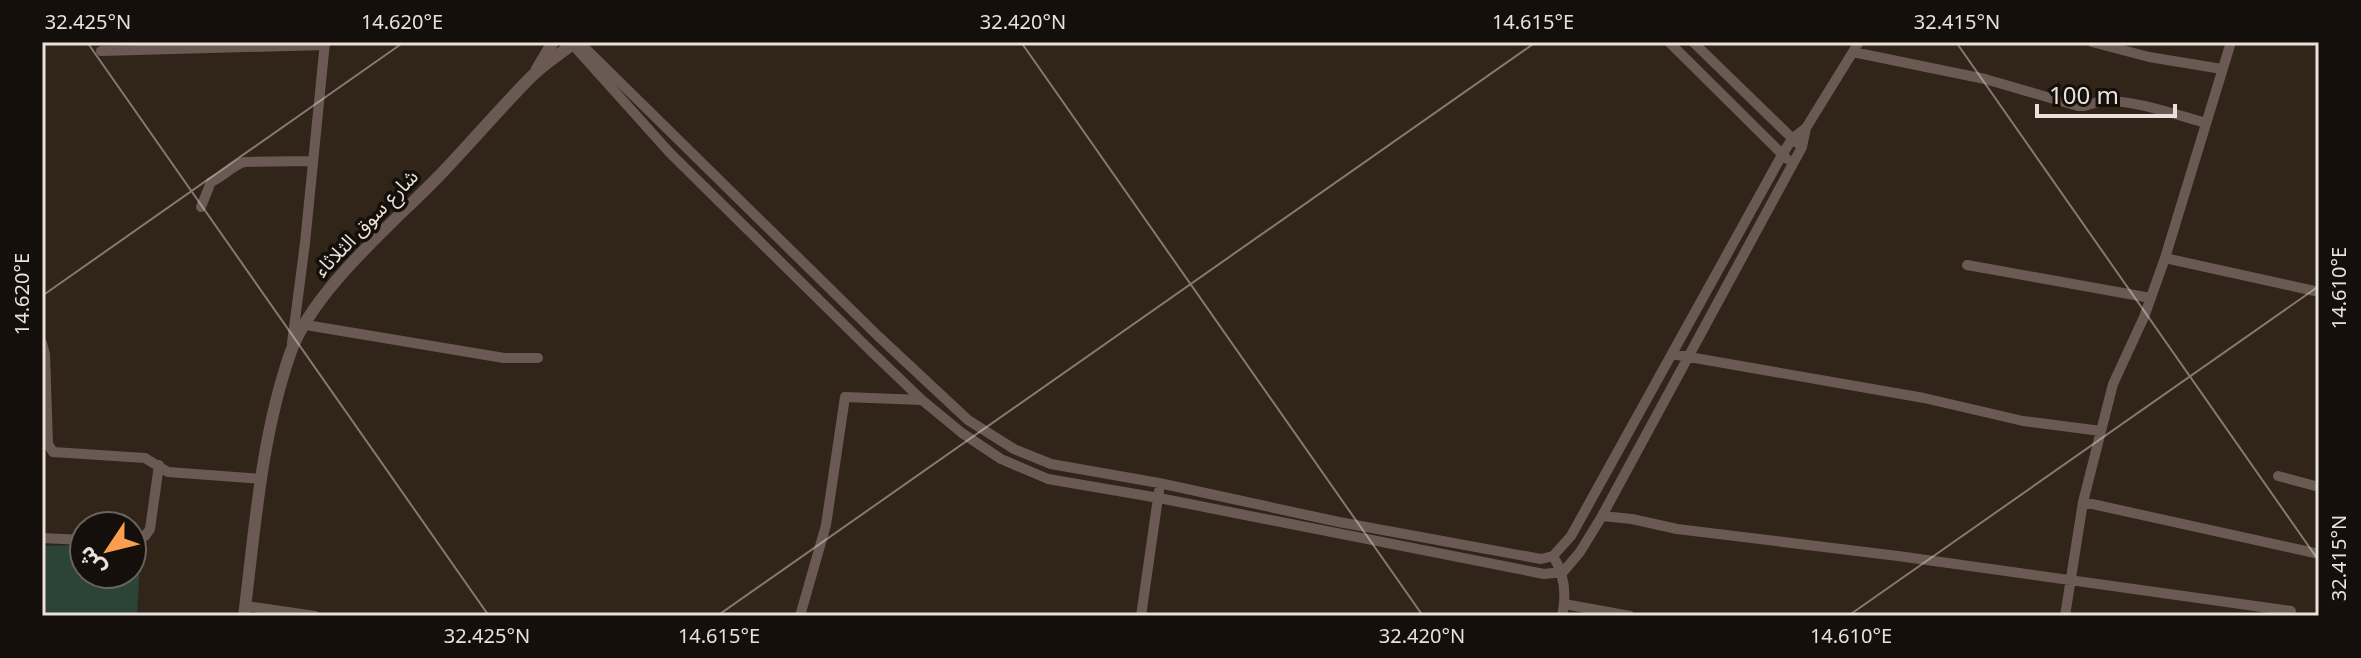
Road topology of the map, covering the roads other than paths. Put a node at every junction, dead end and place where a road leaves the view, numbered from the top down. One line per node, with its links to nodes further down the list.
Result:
1 (1669, 42): 14 (street)
2 (1693, 42): 12 (street)
3 (2092, 42): 9 (street)
4 (2231, 42): 9 (street)
5 (568, 43): 18 (street); 20 (street); 24 (street, شارع سوق الثلاثاء)
6 (325, 44): 8 (street); 15 (street)
7 (1856, 47): 10 (street); 11 (street)
8 (101, 51)
9 (2222, 69): 10 (street)
10 (2206, 123): 19 (street)
11 (1806, 128): 12 (street); 13 (street)
12 (1792, 139): 13 (street); 14 (street)
13 (1802, 147): 16 (street)
14 (1782, 155): 16 (street); 27 (street)
15 (313, 161): 17 (street); 26 (street)
16 (1793, 163): 29 (street)
17 (201, 207)
18 (791, 250): 20 (street); 35 (street)
19 (2165, 258): 22 (street); 23 (street)
20 (780, 263): 30 (street)
21 (1967, 265): 23 (street)
22 (2319, 292)
23 (2151, 298): 31 (street)
24 (306, 325): 26 (street, شارع سوق الثلاثاء); 28 (street)
25 (42, 343): 32 (street)
26 (290, 353): 34 (street, شارع سوق الثلاثاء)
27 (1672, 354): 29 (street); 46 (street)
28 (538, 358)
29 (1687, 358): 31 (street); 39 (street)
30 (922, 400): 37 (street); 53 (street)
31 (2101, 431): 38 (street)
32 (159, 465): 34 (street); 41 (street)
33 (2278, 476): 36 (street)
34 (262, 479): 50 (street, شارع سوق الثلاثاء)
35 (1159, 483): 37 (street); 40 (street)
36 (2319, 487)
37 (1159, 498): 44 (street); 54 (street)
38 (2083, 502): 45 (street); 48 (street)
39 (1602, 516): 47 (street); 48 (street)
40 (1368, 526): 44 (street); 46 (street)
41 (148, 532)
42 (42, 538): 43 (street)
43 (68, 539)
44 (1366, 540): 47 (street)
45 (2319, 554)
46 (1553, 556): 47 (street)
47 (1563, 572): 49 (street)
48 (2070, 580): 51 (street); 57 (street)
49 (1564, 604): 55 (street); 56 (street)
50 (245, 611): 52 (street)
51 (2291, 611)
52 (315, 616)
53 (800, 616)
54 (1141, 616)
55 (1562, 616)
56 (1630, 616)
57 (2065, 616)

